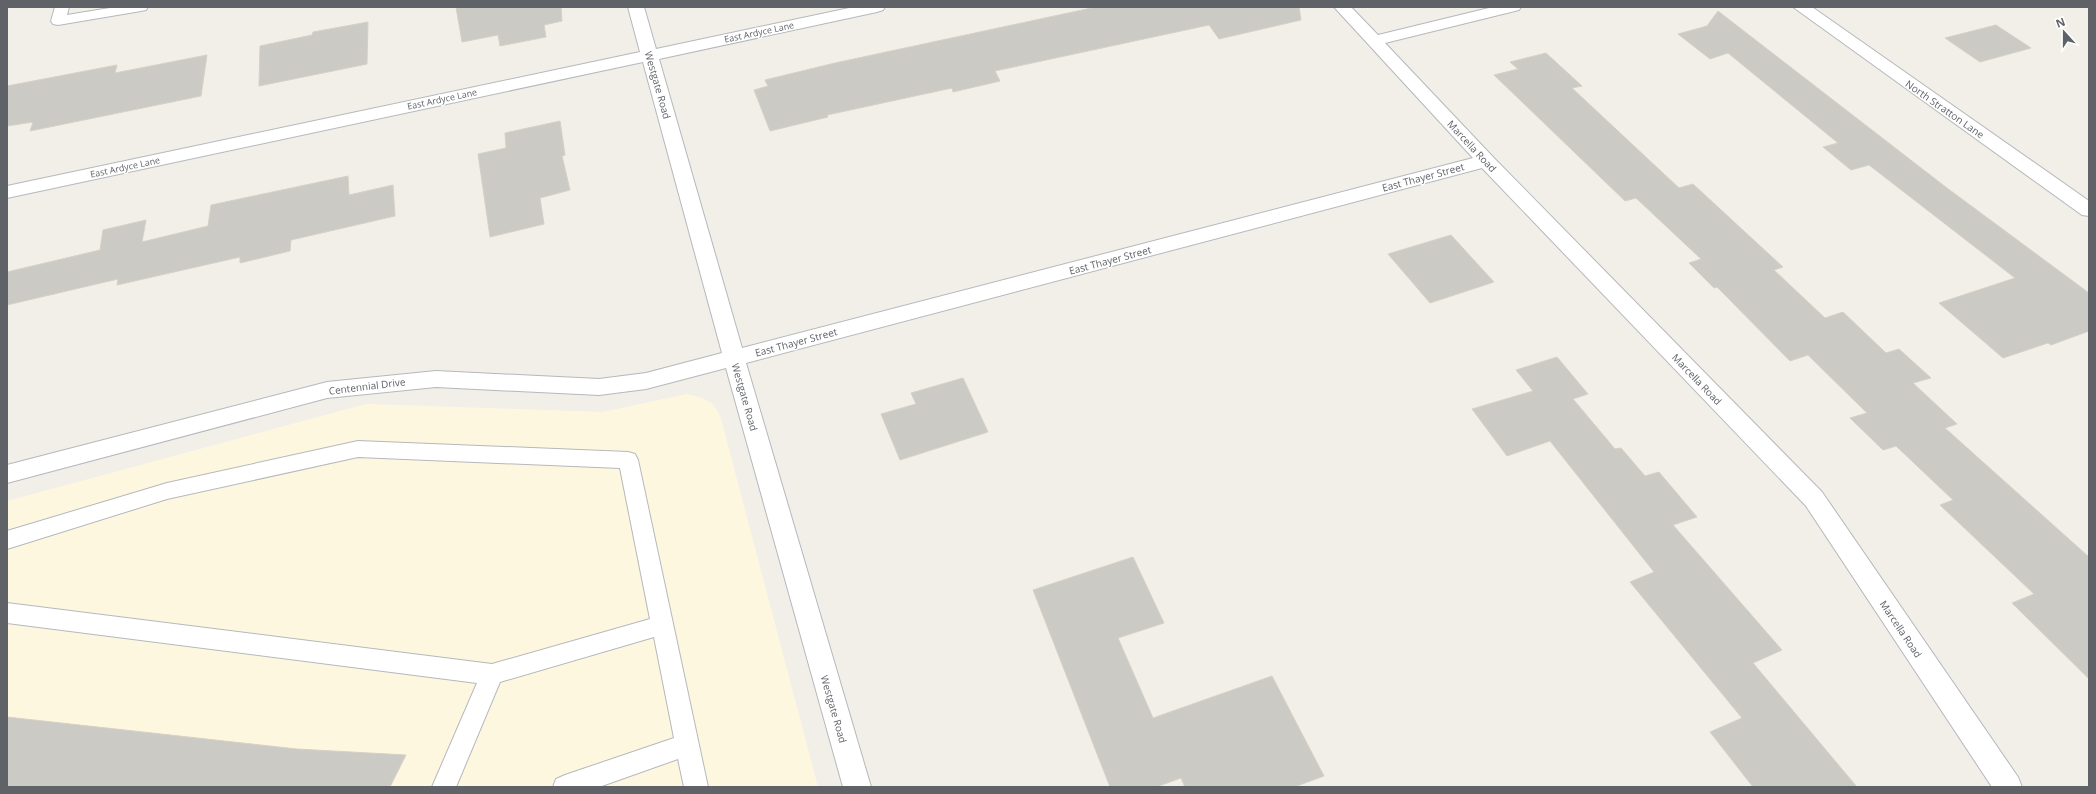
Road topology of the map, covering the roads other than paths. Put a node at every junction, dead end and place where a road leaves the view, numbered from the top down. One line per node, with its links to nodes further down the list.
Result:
1 (62, 7): 2 (lane)
2 (141, 7)
3 (636, 7): 9 (street, Westgate Road)
4 (877, 7): 9 (street, East Ardyce Lane)
5 (1342, 7): 8 (street, Marcella Road)
6 (1513, 7): 8 (street)
7 (1801, 7): 12 (street, North Stratton Lane)
8 (1374, 40): 10 (street, Marcella Road)
9 (650, 55): 11 (street, East Ardyce Lane); 13 (street, Westgate Road)
10 (1486, 161): 13 (street, East Thayer Street); 24 (street, Marcella Road)
11 (7, 192)
12 (2089, 210)
13 (734, 358): 14 (street, Centennial Drive); 23 (street, Westgate Road)
14 (7, 474)
15 (7, 540): 17 (lane)
16 (7, 613): 18 (lane)
17 (662, 625): 18 (lane); 19 (lane)
18 (492, 674): 20 (lane)
19 (687, 745): 21 (lane); 22 (lane)
20 (444, 787)
21 (565, 787)
22 (696, 787)
23 (857, 787)
24 (2008, 787)

